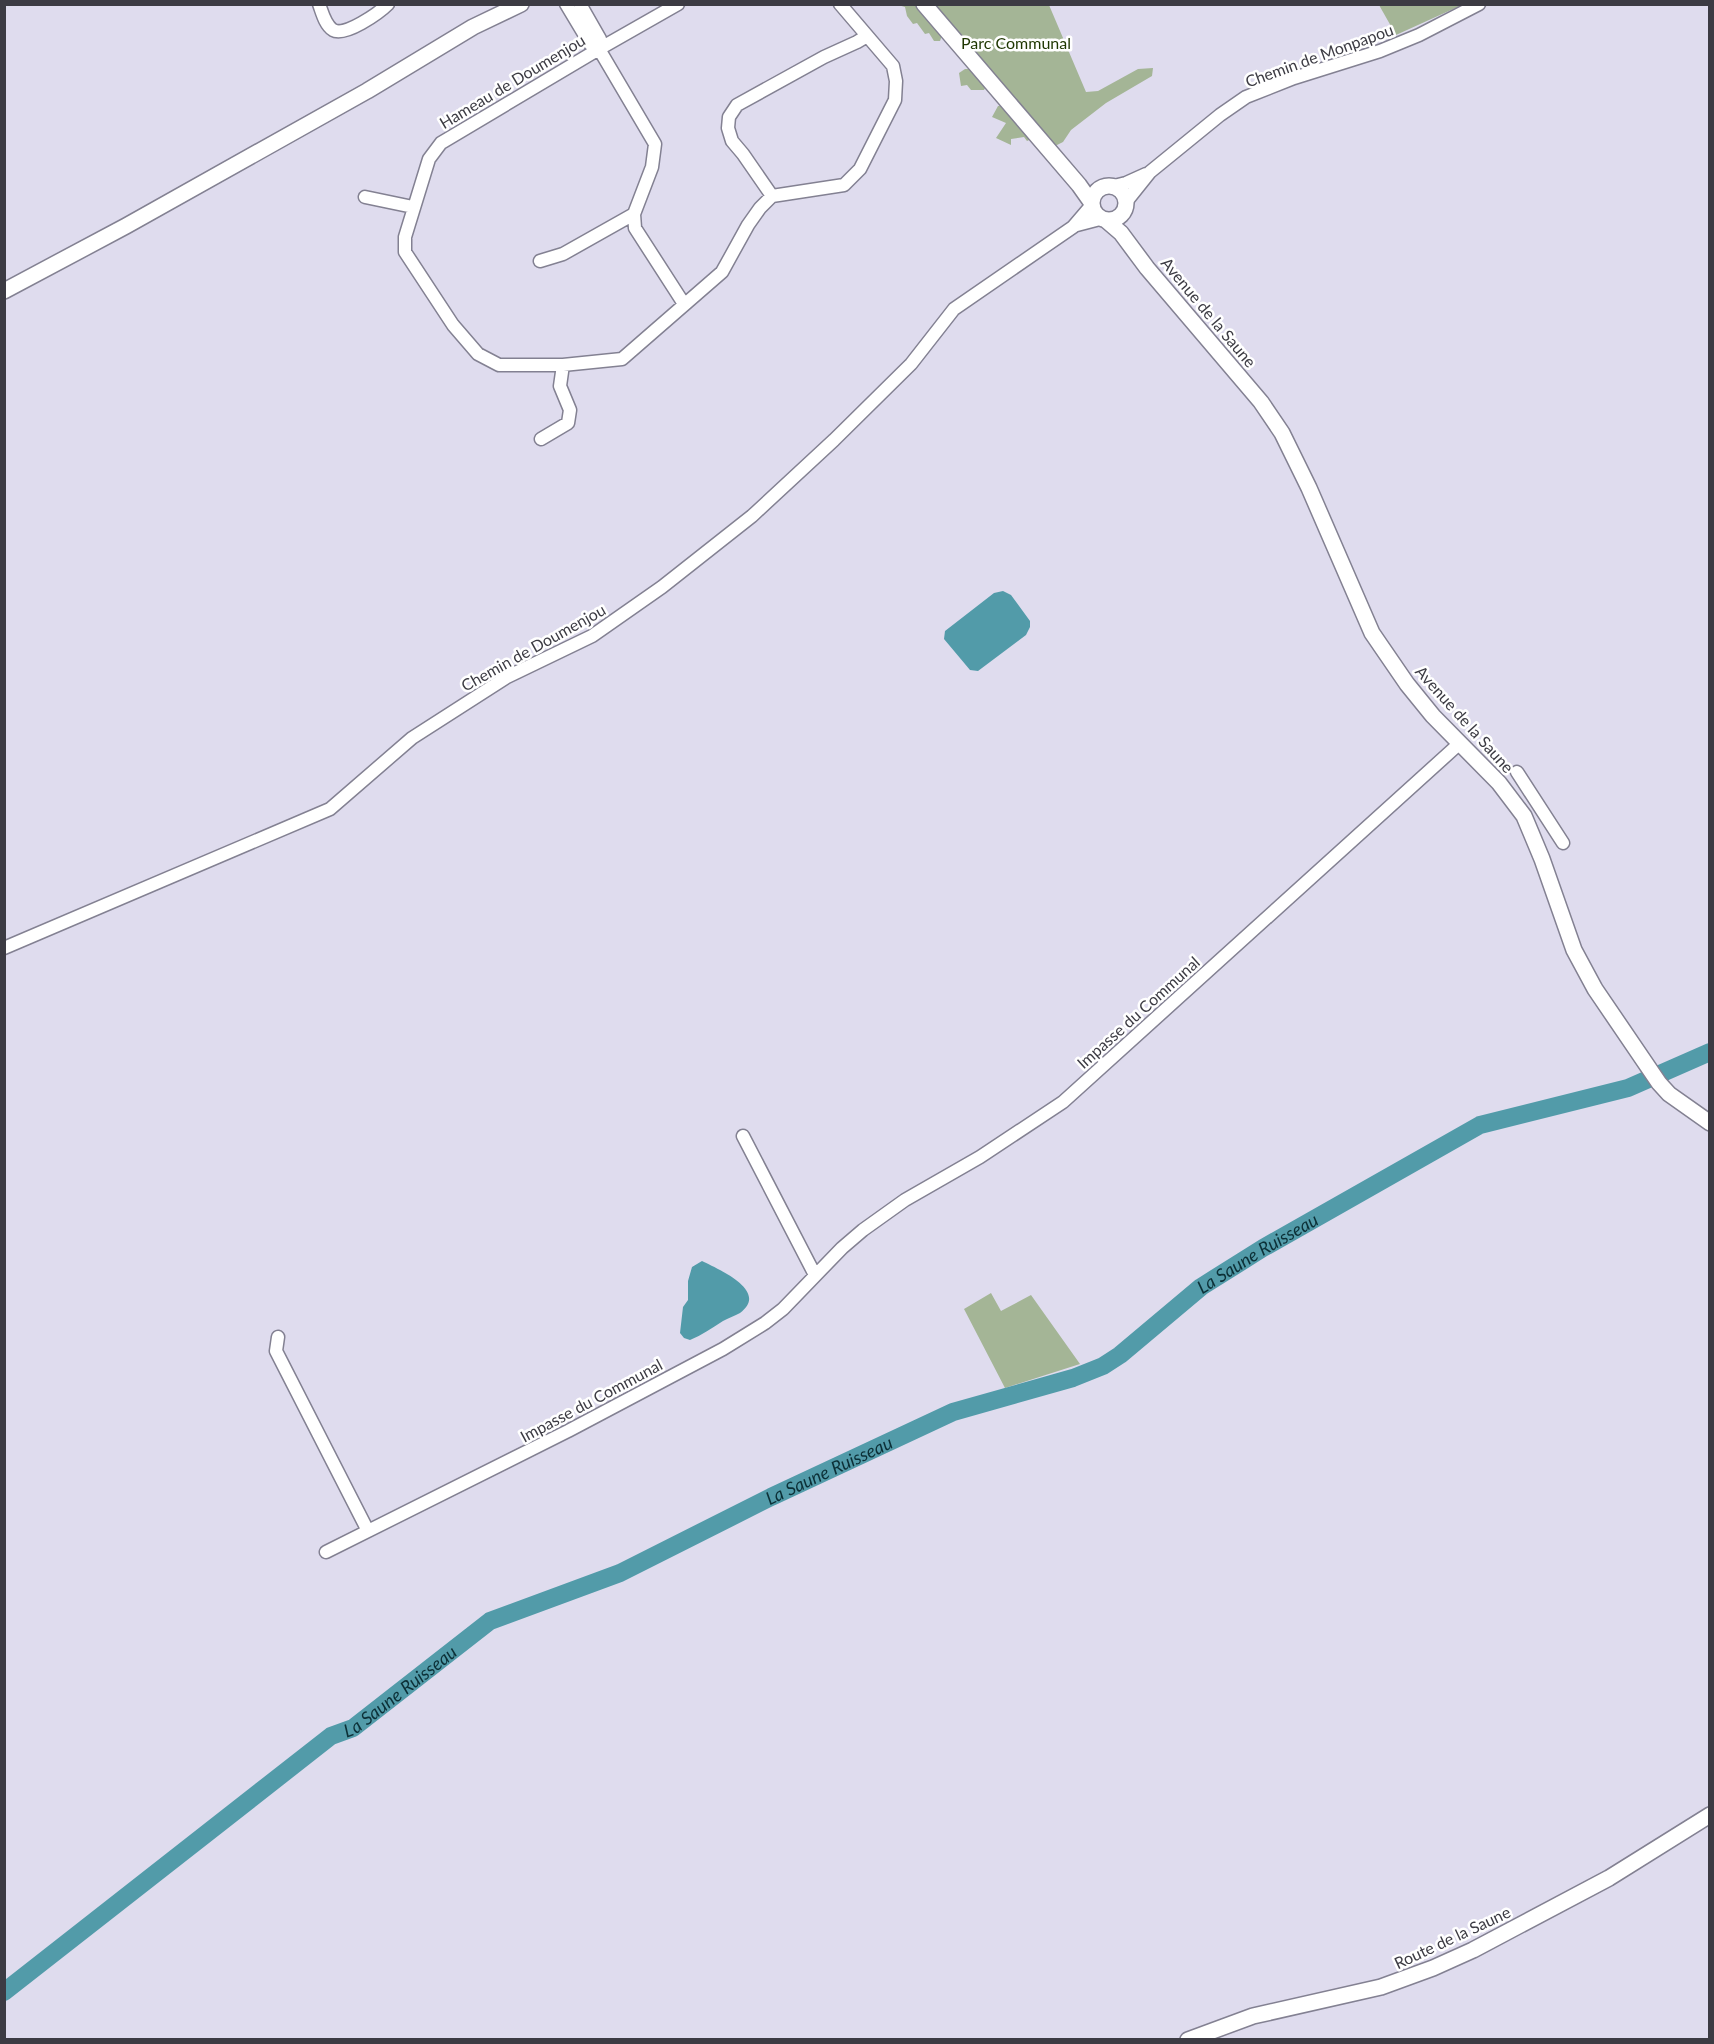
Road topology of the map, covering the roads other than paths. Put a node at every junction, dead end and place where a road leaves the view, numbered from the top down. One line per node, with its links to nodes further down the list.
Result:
1 (319, 4): 2 (street)
2 (388, 4)
3 (508, 4): 11 (street)
4 (521, 4): 11 (street)
5 (566, 4): 13 (street, Hameau de Doumenjou)
6 (580, 4): 13 (street, Hameau de Doumenjou)
7 (678, 4): 13 (street, Hameau de Doumenjou)
8 (840, 4): 12 (street)
9 (924, 4): 14 (street, Avenue de la Saune)
10 (1479, 4): 15 (street, Chemin de Monpapou)
11 (490, 19): 25 (street)
12 (867, 36): 18 (street); 18 (street)
13 (599, 49): 19 (street, Hameau de Doumenjou); 22 (street, Hameau de Doumenjou)
14 (1067, 172): 16 (street, Avenue de la Saune); 21 (street, Avenue de la Saune)
15 (1150, 172): 16 (street, Chemin de Monpapou); 20 (street, Chemin de Monpapou)
16 (1108, 187): 20 (street); 21 (street)
17 (365, 196): 19 (street)
18 (772, 196): 26 (street, Hameau de Doumenjou)
19 (413, 207): 27 (street, Hameau de Doumenjou)
20 (1125, 207): 21 (street); 23 (street, Avenue de la Saune)
21 (1098, 212): 23 (street, Avenue de la Saune); 34 (street, Chemin de Doumenjou)
22 (634, 214): 24 (street); 26 (street)
23 (1132, 247): 29 (street, Avenue de la Saune)
24 (540, 261)
25 (4, 291)
26 (684, 304): 27 (street, Hameau de Doumenjou)
27 (563, 365): 28 (street)
28 (541, 439)
29 (1460, 743): 32 (street, Avenue de la Saune); 37 (street, Impasse du Communal)
30 (1518, 772): 31 (street)
31 (1540, 806): 32 (street); 33 (street)
32 (1524, 816): 35 (street, Avenue de la Saune)
33 (1563, 843)
34 (4, 948)
35 (1710, 1123)
36 (743, 1136): 37 (street)
37 (815, 1275): 39 (street, Impasse du Communal)
38 (278, 1337): 39 (street)
39 (368, 1532): 40 (street, Impasse du Communal)
40 (326, 1552)
41 (1710, 1815): 42 (street, Route de la Saune)
42 (1188, 2040)

